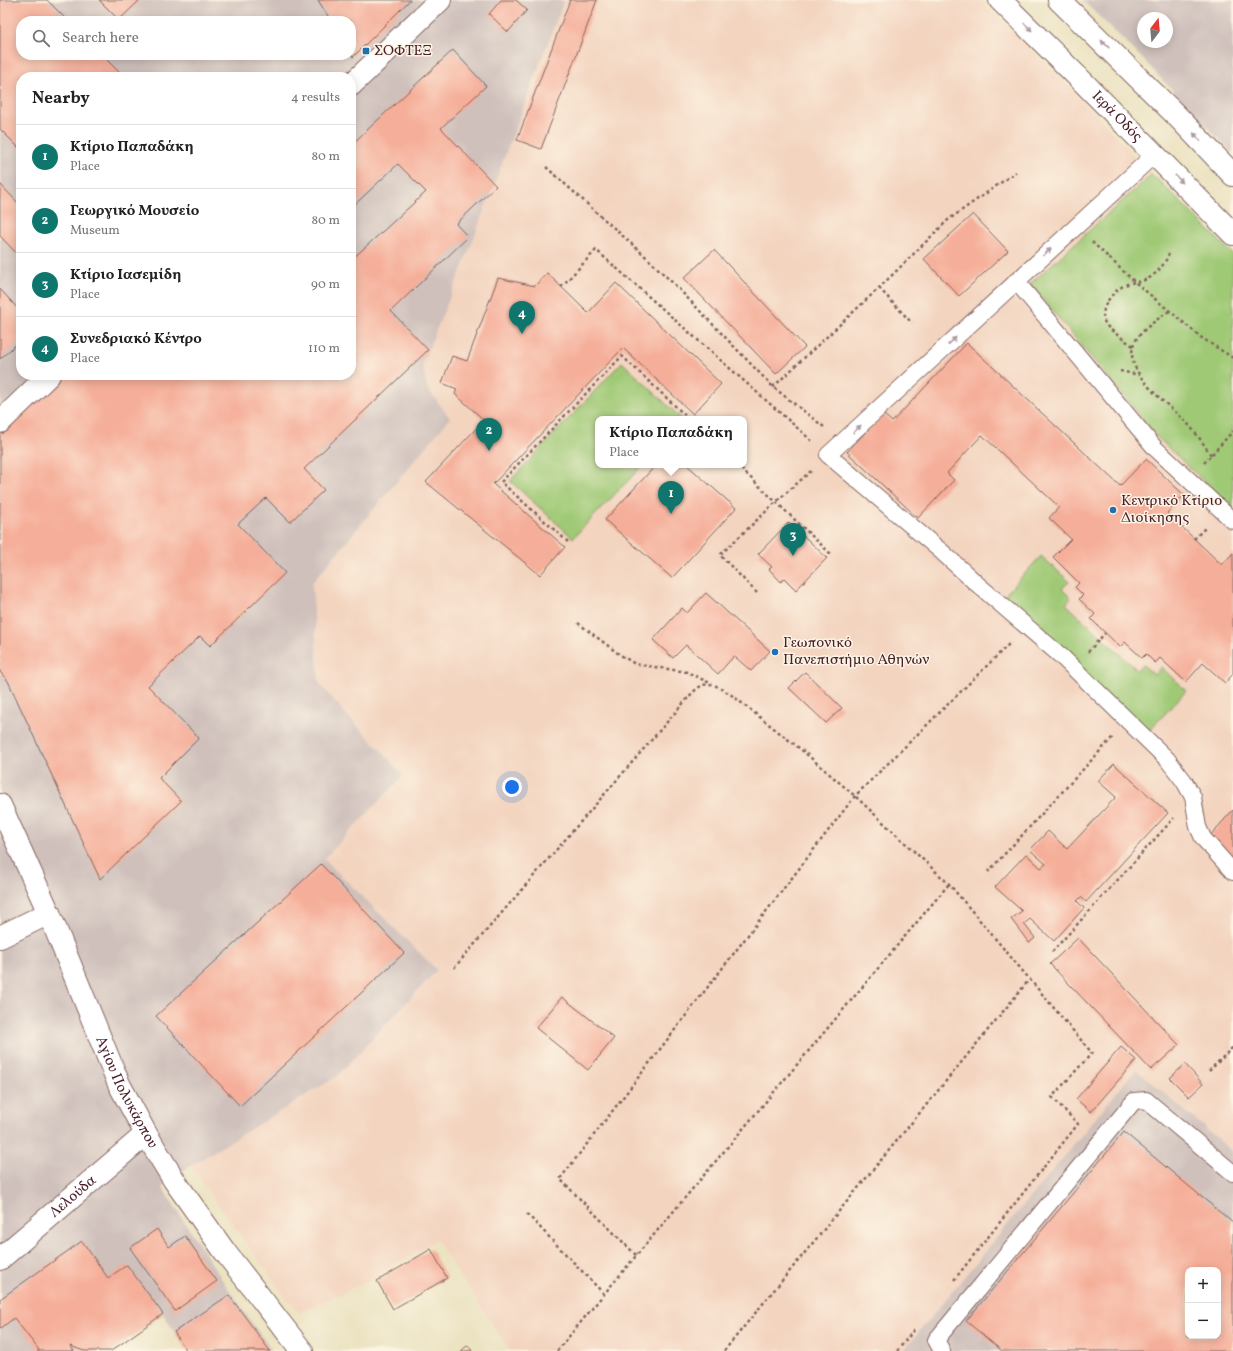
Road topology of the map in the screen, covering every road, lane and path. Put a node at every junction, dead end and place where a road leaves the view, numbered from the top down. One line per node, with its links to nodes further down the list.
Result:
1 (440, 0): 4 (street)
2 (1000, 0): 5 (street, Ιερά Οδός, one-way to 5)
3 (1059, 0): 8 (street, one-way to 3)
4 (356, 80)
5 (1155, 154): 9 (lane); 10 (street, Ιερά Οδός, one-way to 10)
6 (546, 167): 21 (path)
7 (1016, 172): 15 (path)
8 (1233, 175)
9 (1077, 225): 12 (lane, one-way to 9); 13 (path)
10 (1233, 234)
11 (1169, 254): 13 (path)
12 (1016, 281): 25 (lane, one-way to 12); 29 (lane)
13 (1136, 283): 16 (path); 18 (path)
14 (561, 287): 27 (path)
15 (879, 288): 17 (path); 21 (path)
16 (1169, 311): 18 (path); 19 (path)
17 (912, 323)
18 (1133, 346): 26 (path)
19 (1233, 358)
20 (44, 380): 23 (street)
21 (773, 387): 25 (path)
22 (686, 416): 32 (path)
23 (0, 422)
24 (1233, 431): 26 (path)
25 (842, 443): 27 (lane)
26 (1211, 455): 29 (path)
27 (828, 456): 30 (path); 36 (lane)
28 (741, 468): 30 (path)
29 (1188, 479): 31 (lane)
30 (776, 502): 33 (path); 34 (path)
31 (1233, 521)
32 (568, 542)
33 (832, 555)
34 (757, 593)
35 (578, 623): 37 (path)
36 (1028, 627): 38 (lane); 39 (path)
37 (713, 684): 39 (path); 48 (path)
38 (1128, 720): 40 (lane); 42 (path)
39 (855, 796): 44 (path); 55 (path)
40 (1193, 797): 43 (lane); 47 (path)
41 (0, 805): 45 (street, Αγίου Πολυκάρπου)
42 (988, 872)
43 (1233, 872)
44 (949, 884): 49 (path); 55 (path)
45 (49, 914): 46 (street); 52 (street, Αγίου Πολυκάρπου)
46 (0, 937)
47 (1052, 952)
48 (454, 968)
49 (1030, 980): 57 (path); 62 (path)
50 (1233, 1048): 51 (path)
51 (1209, 1071)
52 (146, 1134): 56 (street, Λελούδα); 60 (street, Αγίου Πολυκάρπου)
53 (1233, 1173): 64 (lane)
54 (527, 1214): 58 (path)
55 (636, 1255): 58 (path)
56 (0, 1259)
57 (951, 1284)
58 (604, 1294): 61 (path)
59 (917, 1326): 63 (path)
60 (302, 1351)
61 (558, 1351)
62 (724, 1351)
63 (897, 1351)
64 (942, 1351)

